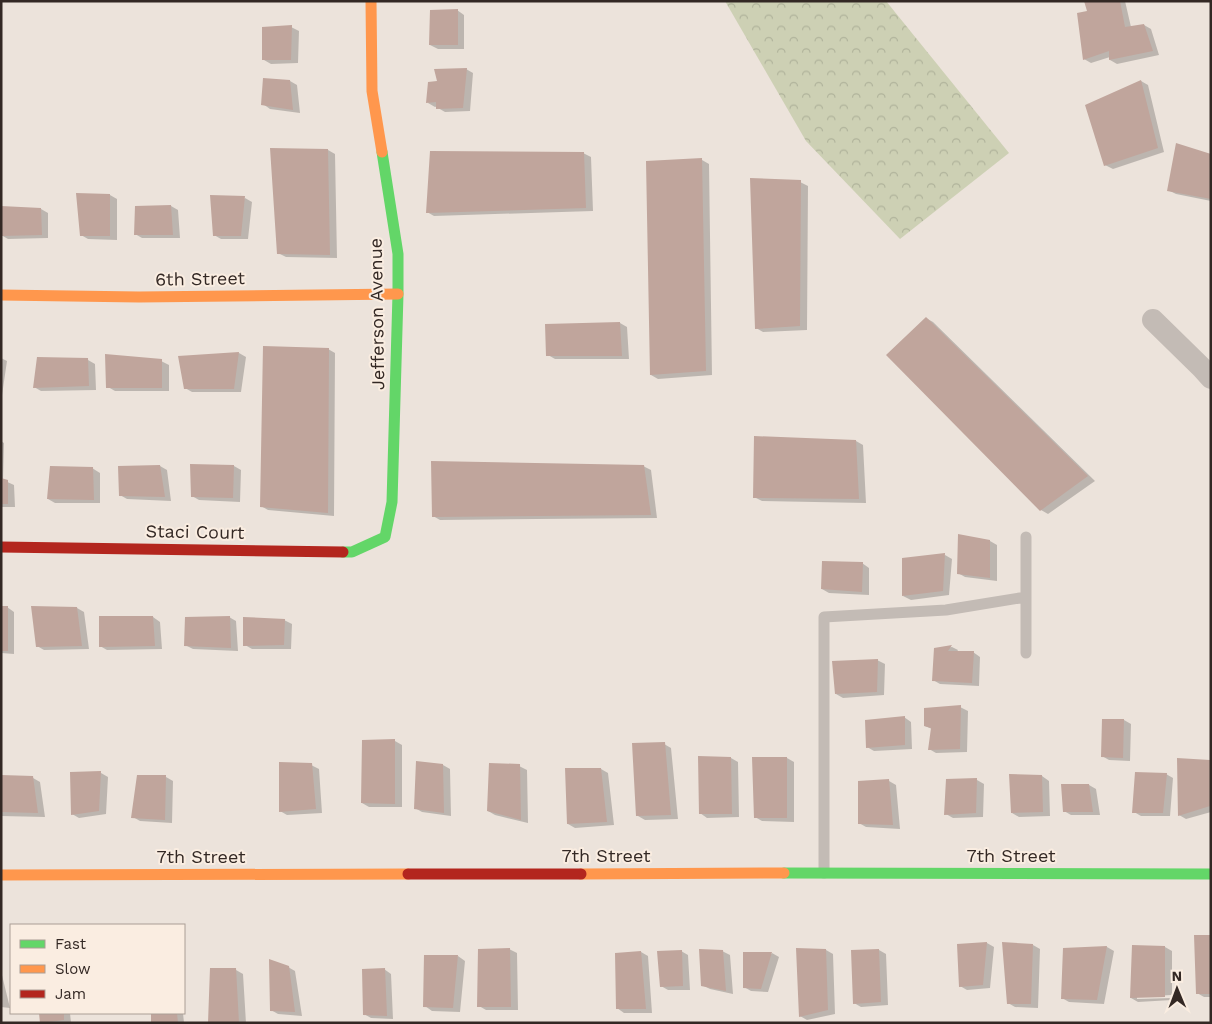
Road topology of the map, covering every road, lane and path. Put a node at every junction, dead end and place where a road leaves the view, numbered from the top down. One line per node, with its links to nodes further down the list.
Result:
1 (371, 1): 2 (street, Jefferson Avenue)
2 (398, 294): 3 (street, 6th Street); 6 (street, Jefferson Avenue)
3 (1, 295)
4 (1153, 320): 5 (street)
5 (1211, 378)
6 (385, 537): 8 (street, Staci Court)
7 (1026, 537): 9 (lane)
8 (1, 547)
9 (1026, 597): 10 (lane); 11 (lane)
10 (1026, 653)
11 (824, 873): 12 (street, 7th Street); 13 (street, 7th Street)
12 (1211, 874)
13 (1, 875)

